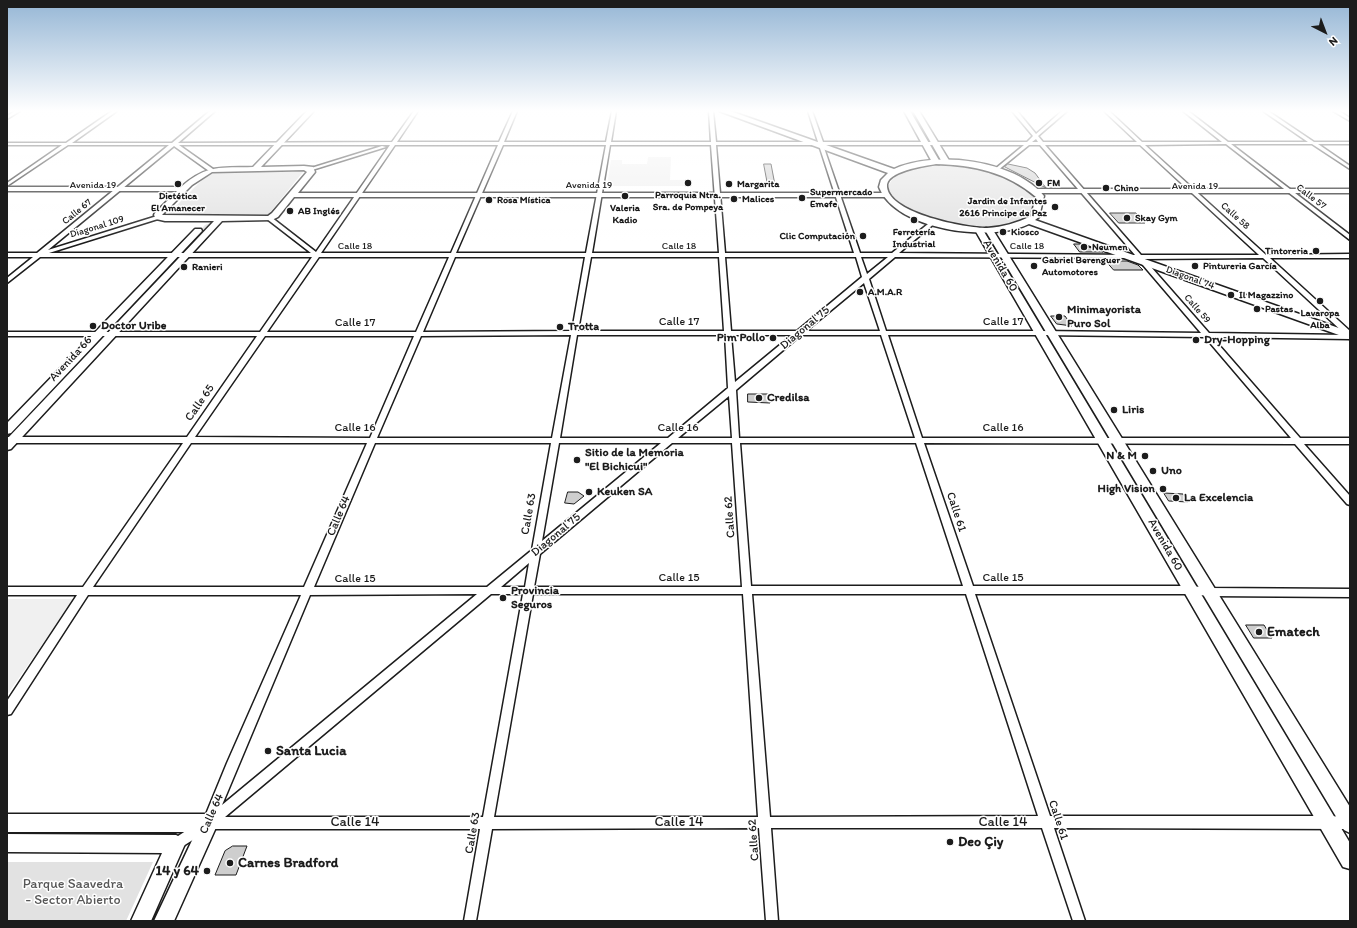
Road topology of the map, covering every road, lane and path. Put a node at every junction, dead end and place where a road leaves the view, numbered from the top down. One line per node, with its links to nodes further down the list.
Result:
1 (52, 154): 29 (street)
2 (161, 154): 31 (street, Calle 67)
3 (189, 154): 26 (street)
4 (269, 154): 23 (main road)
5 (280, 154): 24 (main road)
6 (359, 154): 25 (street)
7 (387, 154): 36 (street, Calle 65)
8 (496, 154): 37 (street, Calle 64)
9 (606, 154): 38 (street, Calle 63)
10 (715, 154): 39 (street, Calle 62)
11 (824, 154): 40 (street, Calle 61)
12 (851, 154): 27 (main road)
13 (931, 154): 20 (main road)
14 (941, 154): 21 (main road)
15 (1015, 154): 28 (street)
16 (1051, 154): 43 (street, Calle 59)
17 (1153, 154): 44 (street, Calle 58)
18 (1242, 154): 32 (street, Calle 57)
19 (1330, 154): 22 (street)
20 (936, 162): 21 (main road); 27 (main road)
21 (946, 162): 28 (main road)
22 (1350, 168)
23 (255, 169): 24 (main road); 26 (main road)
24 (266, 169): 25 (main road)
25 (310, 169): 35 (main road)
26 (211, 170): 34 (main road)
27 (897, 170): 41 (main road)
28 (997, 170): 42 (main road)
29 (7, 185)
30 (7, 189): 31 (main road, Avenida 19)
31 (119, 189): 34 (main road, Avenida 19); 46 (street, Calle 67)
32 (1289, 191): 33 (main road, Avenida 19); 44 (main road, Avenida 19); 47 (street, Calle 57)
33 (1350, 191)
34 (181, 192): 46 (main road, Avenida 19); 49 (main road)
35 (295, 192): 36 (main road, Avenida 19); 50 (main road)
36 (360, 192): 37 (main road, Avenida 19); 61 (street, Calle 65)
37 (480, 192): 38 (main road, Avenida 19); 62 (street, Calle 64)
38 (599, 192): 39 (main road, Avenida 19); 63 (street, Calle 63)
39 (717, 192): 40 (main road, Avenida 19); 64 (street, Calle 62)
40 (837, 192): 41 (main road, Avenida 19); 65 (street, Calle 61)
41 (885, 192): 54 (main road)
42 (1037, 194): 43 (main road, Avenida 19); 51 (main road)
43 (1085, 194): 44 (main road, Avenida 19); 71 (street, Calle 59)
44 (1196, 194): 47 (main road, Avenida 19); 69 (street, Calle 58)
45 (7, 195): 46 (main road, Avenida 19)
46 (112, 195): 58 (street, Calle 67)
47 (1296, 196): 48 (main road, Avenida 19); 56 (street, Calle 57)
48 (1350, 196)
49 (159, 217): 52 (main road); 58 (street, Diagonal 109)
50 (269, 218): 53 (main road); 61 (street)
51 (1032, 219): 55 (main road); 71 (main road, Diagonal 74)
52 (208, 220): 53 (main road); 59 (main road, Avenida 66)
53 (219, 220): 60 (main road, Avenida 66)
54 (933, 222): 55 (main road); 66 (street, Diagonal 75)
55 (984, 230): 67 (main road, Avenida 60); 68 (main road, Avenida 60)
56 (1350, 238)
57 (7, 255): 58 (street, Calle 18)
58 (39, 255): 59 (street, Calle 18); 73 (street, Calle 67)
59 (175, 255): 60 (street, Calle 18); 79 (main road, Avenida 66)
60 (186, 255): 61 (street, Calle 18); 80 (main road, Avenida 66)
61 (317, 255): 62 (street, Calle 18); 81 (street, Calle 65)
62 (453, 255): 63 (street, Calle 18); 82 (street, Calle 64)
63 (588, 255): 64 (street, Calle 18); 83 (street, Calle 63)
64 (722, 255): 65 (street, Calle 18); 75 (street, Calle 62)
65 (858, 255): 66 (street, Calle 18); 72 (street, Calle 61)
66 (893, 255): 67 (street, Calle 18); 72 (street, Diagonal 75)
67 (994, 255): 68 (street, Calle 18); 77 (main road, Avenida 60)
68 (1004, 255): 71 (street, Calle 18); 85 (main road, Avenida 60)
69 (1264, 256): 70 (street, Calle 18); 71 (street, Calle 18); 74 (street, Calle 58)
70 (1350, 256)
71 (1138, 257): 74 (main road, Diagonal 74); 86 (street, Calle 59); 87 (main road, Diagonal 74)
72 (865, 278): 76 (street, Calle 61); 84 (street, Diagonal 75)
73 (7, 281)
74 (1345, 326): 87 (street, Calle 58)
75 (728, 333): 83 (street, Calle 17); 84 (street, Calle 17); 88 (street, Calle 62)
76 (884, 333): 77 (street, Calle 17); 84 (street, Calle 17); 94 (street, Calle 61)
77 (1040, 333): 85 (street, Calle 17); 95 (main road, Avenida 60)
78 (7, 334): 79 (street, Calle 17)
79 (99, 334): 80 (street, Calle 17); 89 (main road, Avenida 66)
80 (112, 334): 81 (street, Calle 17); 99 (main road, Avenida 66)
81 (263, 334): 82 (street, Calle 17); 90 (street, Calle 65)
82 (418, 334): 83 (street, Calle 17); 91 (street, Calle 64)
83 (574, 334): 92 (street, Calle 63)
84 (797, 334): 88 (street, Diagonal 75)
85 (1052, 335): 86 (street, Calle 17); 95 (main road, Avenida 60)
86 (1206, 335): 87 (street, Calle 17); 96 (street, Calle 59)
87 (1350, 336)
88 (733, 388): 93 (street, Calle 62); 97 (street, Diagonal 75)
89 (7, 430)
90 (189, 440): 91 (street, Calle 16); 99 (street, Calle 16); 107 (street, Calle 65)
91 (372, 440): 92 (street, Calle 16); 108 (street, Calle 64)
92 (555, 440): 97 (street, Calle 16); 101 (street, Calle 63)
93 (736, 440): 94 (street, Calle 16); 97 (street, Calle 16); 103 (street, Calle 62)
94 (919, 440): 95 (street, Calle 16); 104 (street, Calle 61)
95 (1110, 440): 96 (street, Calle 16); 105 (main road, Avenida 60); 110 (main road, Avenida 60)
96 (1297, 440): 98 (street, Calle 16); 100 (street, Calle 59)
97 (669, 441): 101 (street, Diagonal 75)
98 (1350, 441)
99 (9, 442)
100 (1350, 502)
101 (534, 553): 102 (street, Calle 63); 109 (street, Diagonal 75)
102 (529, 590): 103 (street, Calle 15); 109 (street, Calle 15); 113 (street, Calle 63)
103 (747, 590): 104 (street, Calle 15); 114 (street, Calle 62)
104 (969, 590): 105 (street, Calle 15); 115 (street, Calle 61)
105 (1191, 590): 110 (street, Calle 15); 116 (main road, Avenida 60)
106 (7, 591): 107 (street, Calle 15)
107 (85, 591): 108 (street, Calle 15); 112 (street, Calle 65)
108 (307, 591): 109 (street, Calle 15); 118 (street, Calle 64)
109 (488, 591): 118 (street, Diagonal 75)
110 (1209, 592): 111 (street, Calle 15); 119 (main road, Avenida 60)
111 (1350, 593)
112 (7, 710)
113 (487, 822): 114 (street, Calle 14); 118 (street, Calle 14); 125 (street, Calle 63)
114 (765, 822): 115 (street, Calle 14); 126 (street, Calle 62)
115 (1046, 822): 116 (street, Calle 14); 127 (street, Calle 61)
116 (1327, 822): 119 (street, Calle 14); 122 (main road, Avenida 60)
117 (7, 823): 118 (main road, Calle 14)
118 (209, 823): 121 (street, Diagonal 75); 124 (main road, Calle 64)
119 (1350, 823)
120 (7, 843): 121 (main road)
121 (176, 844): 123 (main road)
122 (1350, 860)
123 (141, 921)
124 (164, 921)
125 (470, 921)
126 (772, 921)
127 (1079, 921)

